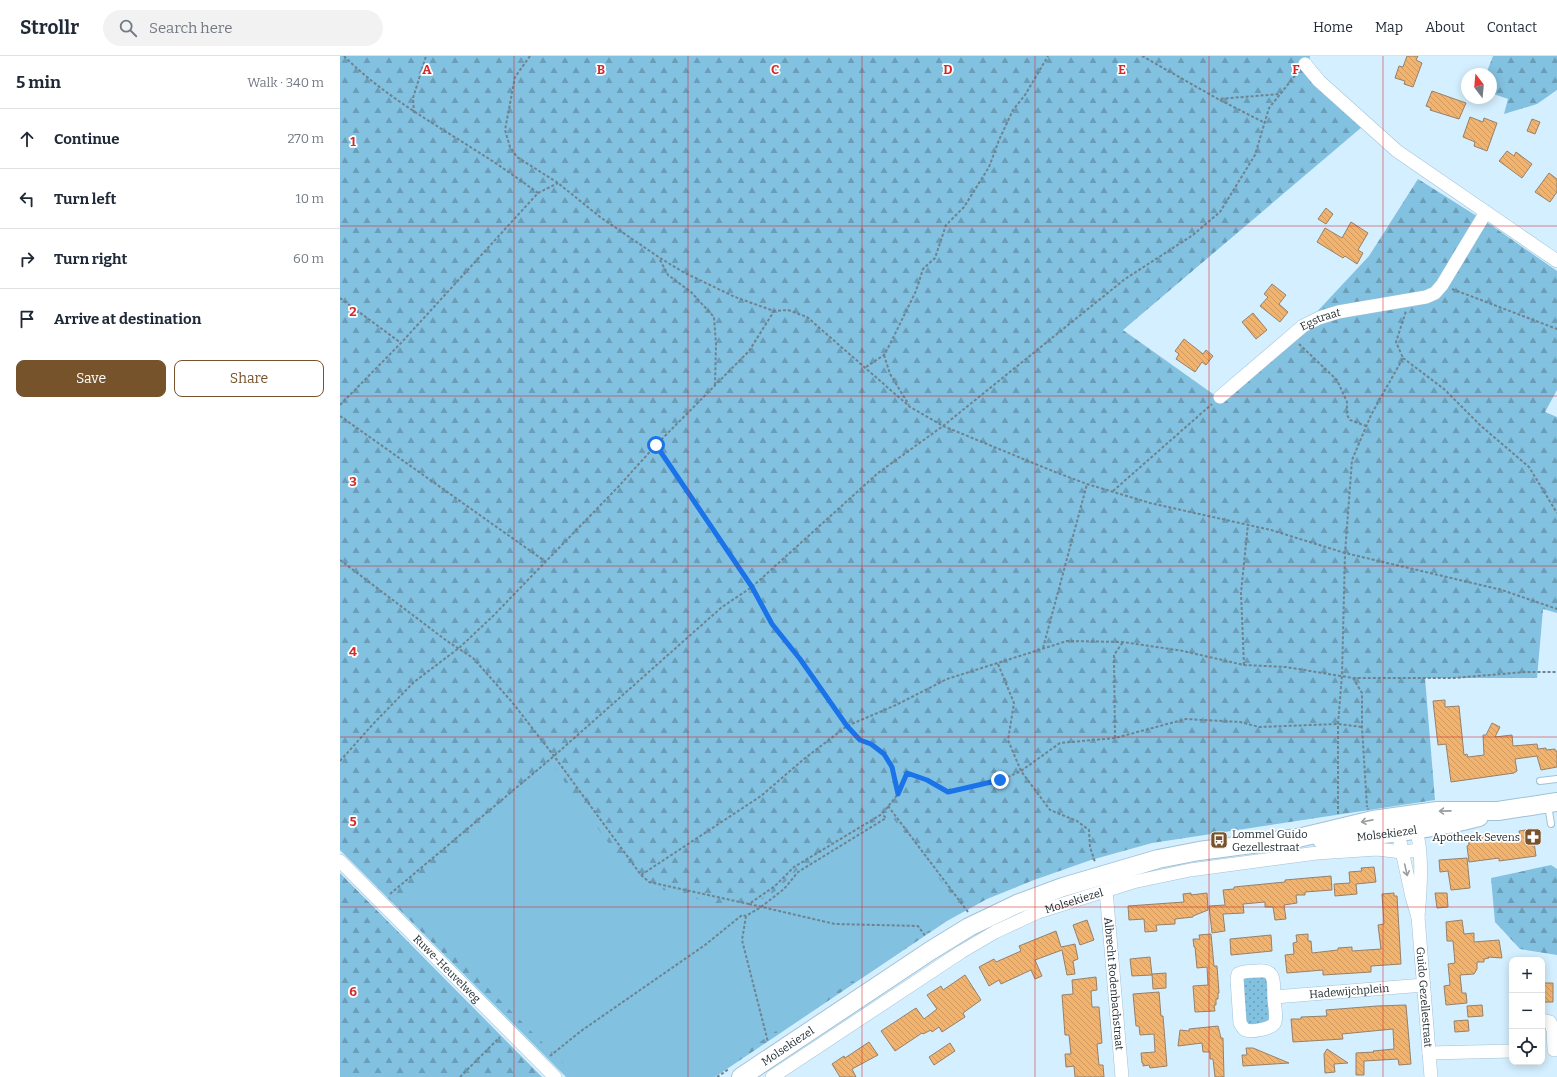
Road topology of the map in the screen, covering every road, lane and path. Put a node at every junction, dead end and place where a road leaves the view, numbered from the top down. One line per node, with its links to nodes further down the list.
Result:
1 (344, 56): 9 (path)
2 (426, 56): 9 (path)
3 (530, 56): 11 (path)
4 (1048, 56): 23 (path)
5 (1142, 56): 8 (path)
6 (1305, 64): 7 (path); 13 (street)
7 (1280, 94): 8 (path); 10 (path)
8 (1218, 99): 10 (path)
9 (414, 113): 12 (path)
10 (1265, 123): 31 (path)
11 (558, 183): 12 (path); 14 (path)
12 (538, 193): 22 (path)
13 (1486, 212): 15 (street); 16 (street, Egstraat)
14 (660, 258): 19 (path); 26 (path)
15 (1557, 261)
16 (1442, 285): 18 (street, Egstraat); 20 (path)
17 (340, 298): 22 (path)
18 (1409, 300): 21 (street, Egstraat); 24 (path)
19 (774, 311): 25 (path); 26 (path)
20 (1557, 328)
21 (1291, 337): 27 (street, Egstraat); 32 (path)
22 (401, 343): 28 (path)
23 (884, 355): 25 (path); 29 (path)
24 (1403, 358): 32 (path); 36 (path)
25 (866, 367): 29 (path)
26 (715, 385): 33 (path)
27 (1220, 398): 35 (path)
28 (340, 405)
29 (910, 407): 31 (path)
30 (340, 416): 40 (path)
31 (943, 426): 34 (path); 41 (path)
32 (1366, 426): 38 (path)
33 (656, 445): 40 (path); 41 (path)
34 (1087, 484): 35 (path); 45 (path)
35 (1112, 492): 37 (path)
36 (1557, 513)
37 (1248, 524): 38 (path); 47 (path)
38 (1345, 553): 42 (path); 49 (path)
39 (340, 560): 44 (path)
40 (546, 562): 44 (path)
41 (752, 587): 52 (path); 55 (path)
42 (1557, 608)
43 (1123, 642): 45 (path); 47 (path); 54 (path)
44 (459, 648): 55 (path); 56 (path)
45 (1043, 648): 46 (path)
46 (998, 664): 52 (path); 57 (path)
47 (1244, 665): 49 (path)
48 (1557, 672): 50 (path)
49 (1342, 675): 50 (path); 51 (path)
50 (1353, 678): 53 (path)
51 (1338, 724): 53 (path); 54 (path); 67 (path)
52 (847, 726): 60 (path); 76 (path)
53 (1362, 727): 64 (path)
54 (1115, 738): 57 (path)
55 (554, 756): 76 (path); 78 (path)
56 (340, 761)
57 (1021, 771): 60 (path); 75 (path)
58 (1557, 779): 59 (lane)
59 (1540, 781)
60 (898, 794): 62 (path)
61 (1553, 802): 63 (main road, Molsekiezel); 68 (lane)
62 (888, 806): 65 (path); 81 (path)
63 (1498, 811): 66 (main road, Molsekiezel, one-way to 66); 69 (main road, Molsekiezel)
64 (1368, 812)
65 (882, 814): 79 (path); 80 (path)
66 (1405, 816): 69 (street); 70 (street, Guido Gezellestraat); 71 (main road, Molsekiezel, one-way to 71)
67 (1338, 819)
68 (1551, 824)
69 (1417, 830): 70 (main road, Molsekiezel); 72 (street, Guido Gezellestraat)
70 (1399, 832): 71 (main road, Molsekiezel); 73 (street, Guido Gezellestraat)
71 (1298, 838): 96 (main road, Molsekiezel)
72 (1419, 850): 73 (street, Molsekiezel); 83 (street, Guido Gezellestraat)
73 (1402, 852): 77 (street, Molsekiezel); 83 (street, Guido Gezellestraat, one-way to 83)
74 (340, 861): 78 (street, Ruwe-Heuvelweg)
75 (1095, 862)
76 (641, 875): 79 (path)
77 (1106, 890): 97 (street, Molsekiezel); 98 (street, Albrecht Rodenbachstraat)
78 (381, 902): 88 (street, Ruwe-Heuvelweg)
79 (749, 904): 80 (path)
80 (761, 907): 82 (path); 84 (path)
81 (968, 912)
82 (746, 916): 89 (path); 93 (path)
83 (1418, 917): 85 (street, Guido Gezellestraat)
84 (927, 938)
85 (1424, 985): 86 (street, Hadewijchplein); 92 (street, Guido Gezellestraat)
86 (1274, 997): 86 (street)
87 (1545, 1021): 90 (street)
88 (507, 1029): 93 (street, Ruwe-Heuvelweg); 94 (path)
89 (769, 1043)
90 (1551, 1050)
91 (1509, 1051): 92 (street)
92 (1429, 1053): 99 (street, Guido Gezellestraat)
93 (542, 1064): 95 (street, Ruwe-Heuvelweg)
94 (460, 1077)
95 (555, 1077)
96 (741, 1077)
97 (772, 1077)
98 (1122, 1077)
99 (1431, 1077)

